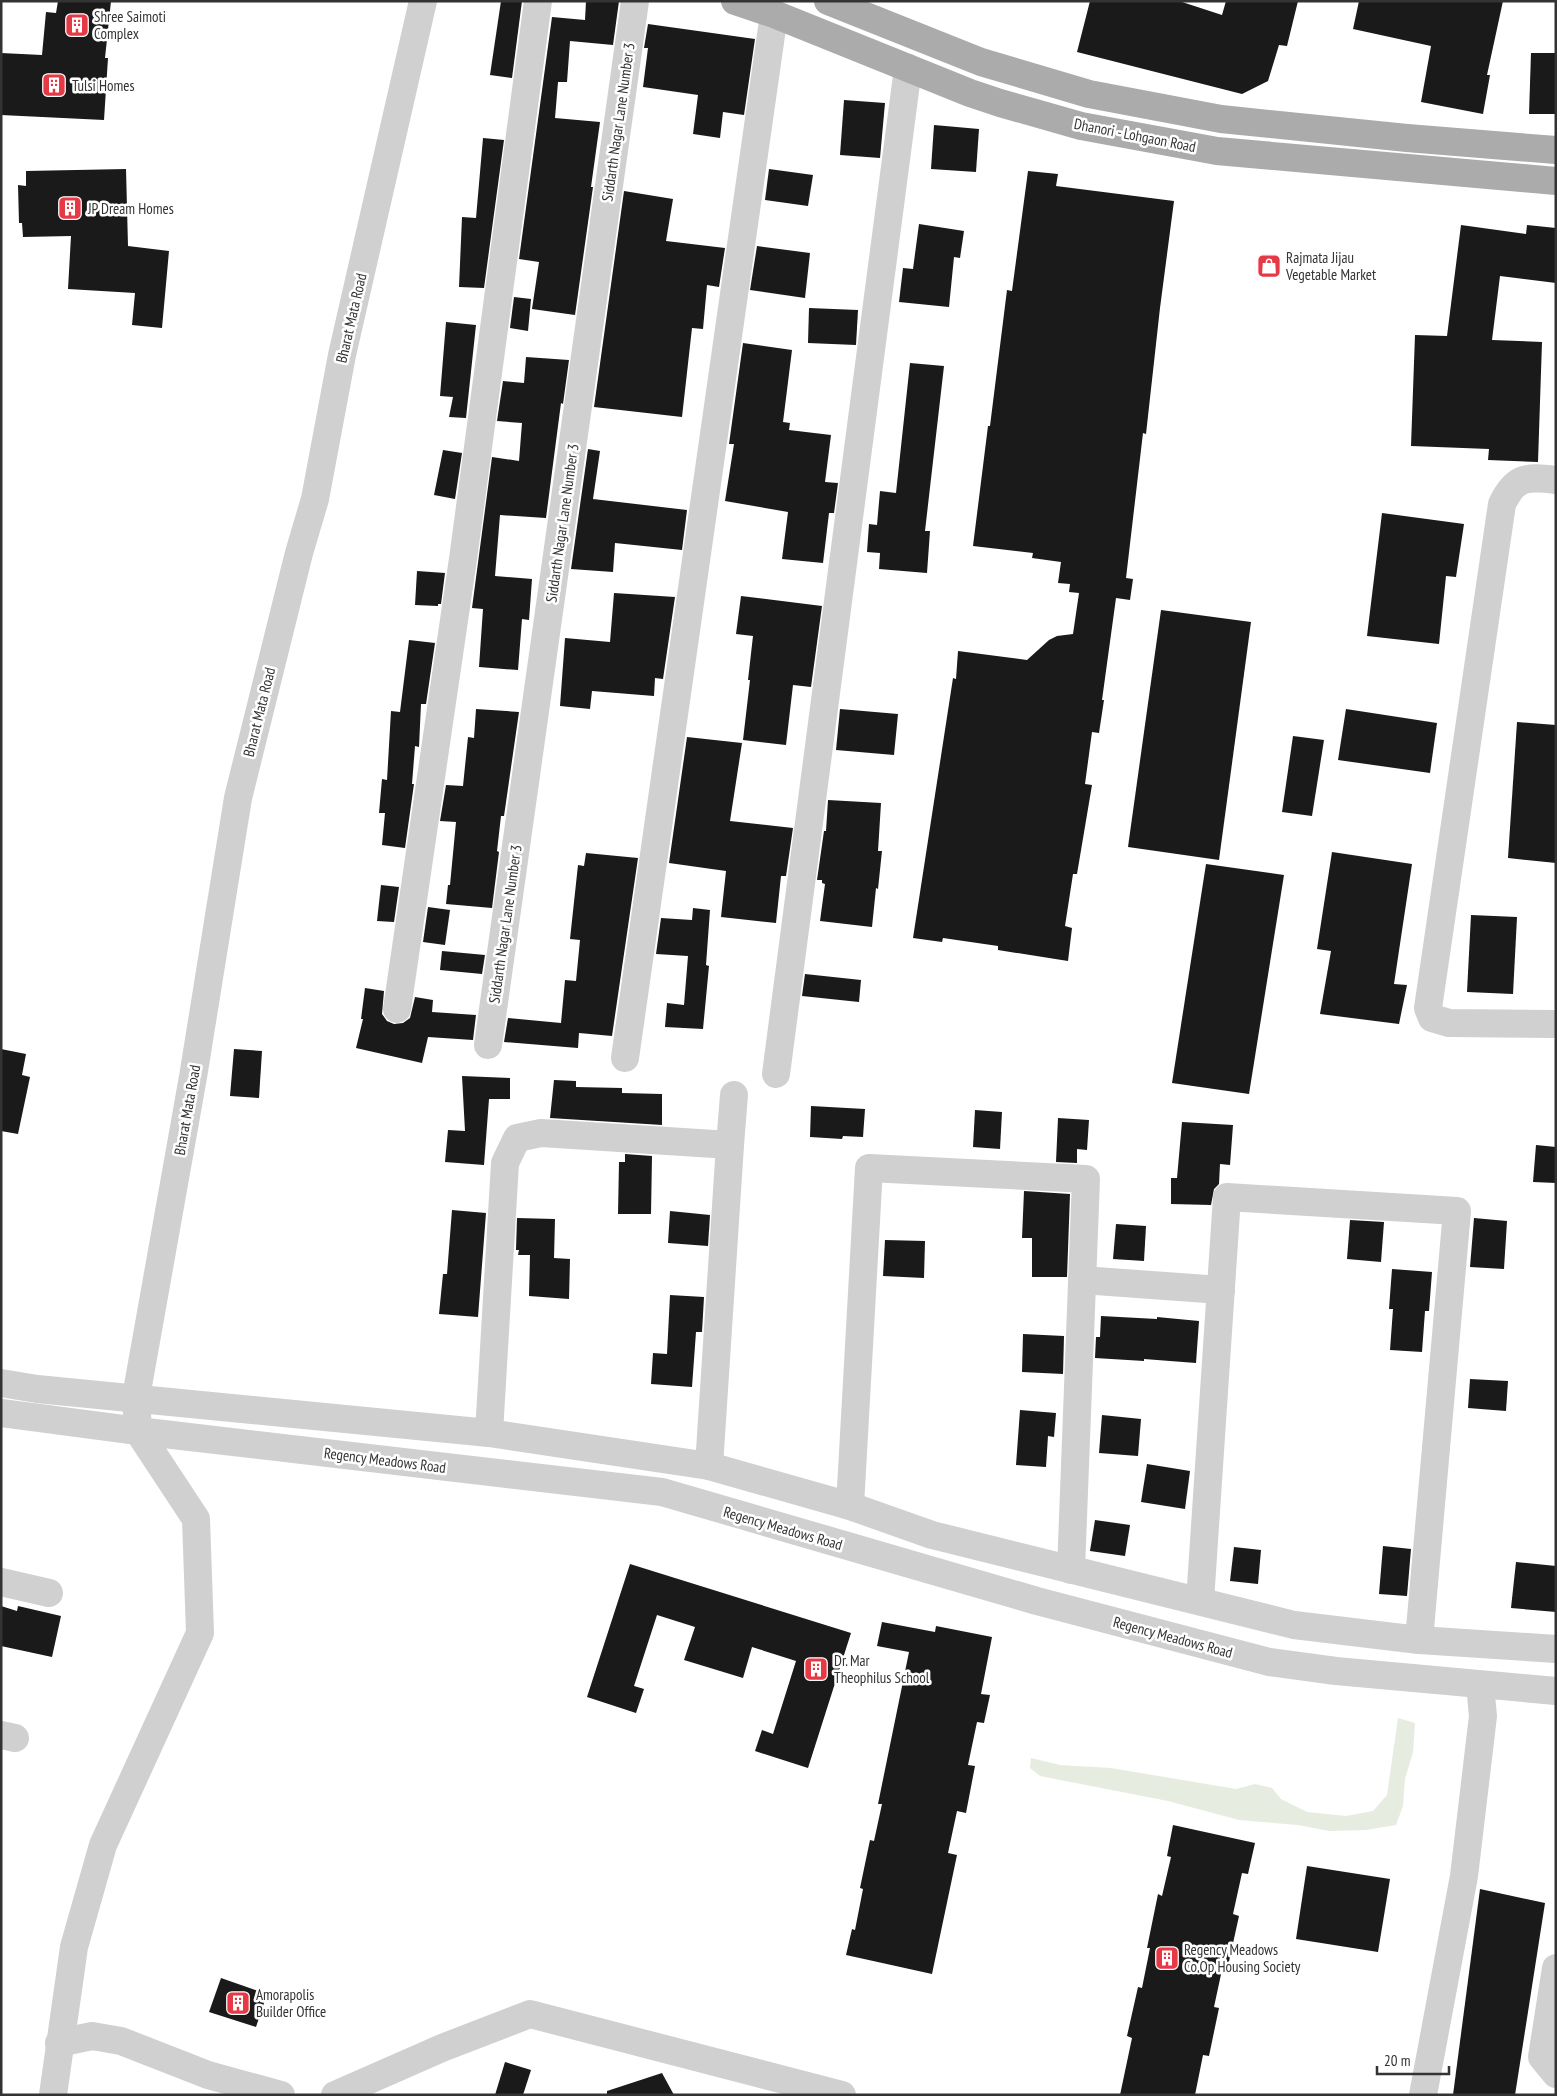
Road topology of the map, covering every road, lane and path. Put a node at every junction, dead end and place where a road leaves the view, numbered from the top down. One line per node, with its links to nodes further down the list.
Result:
1 (423, 1): 21 (street, Bharat Mata Road)
2 (538, 1): 11 (street)
3 (635, 1): 13 (street, Siddarth Nagar Lane Number 3)
4 (734, 1): 6 (main road, Dhanori - Lohgaon Road)
5 (828, 1): 8 (main road, Dhanori - Lohgaon Road)
6 (774, 14): 7 (main road, Dhanori - Lohgaon Road); 14 (street)
7 (908, 68): 9 (main road, Dhanori - Lohgaon Road); 15 (street)
8 (1556, 150)
9 (1556, 180)
10 (1556, 480): 12 (street)
11 (397, 1010)
12 (1556, 1024)
13 (488, 1045)
14 (625, 1058)
15 (776, 1074)
16 (734, 1095): 17 (street)
17 (730, 1145): 24 (street); 25 (street)
18 (1082, 1280): 19 (street); 26 (street); 27 (street)
19 (1221, 1290): 30 (street); 31 (street)
20 (1, 1383): 21 (street)
21 (136, 1397): 23 (street, Bharat Mata Road); 24 (street)
22 (1, 1413): 23 (street, Regency Meadows Road)
23 (138, 1430): 33 (street, Regency Meadows Road); 36 (street)
24 (489, 1433): 25 (street)
25 (709, 1466): 26 (street)
26 (850, 1506): 27 (street)
27 (1071, 1570): 30 (street)
28 (1, 1582): 29 (street)
29 (49, 1593)
30 (1200, 1602): 31 (street)
31 (1418, 1640): 32 (street)
32 (1556, 1649)
33 (1480, 1685): 34 (street, Regency Meadows Road); 42 (street)
34 (1556, 1691)
35 (1556, 1968): 37 (street)
36 (59, 2043): 38 (street); 39 (street)
37 (1556, 2074)
38 (53, 2095)
39 (281, 2095)
40 (335, 2095): 41 (street)
41 (842, 2095)
42 (1423, 2095)

